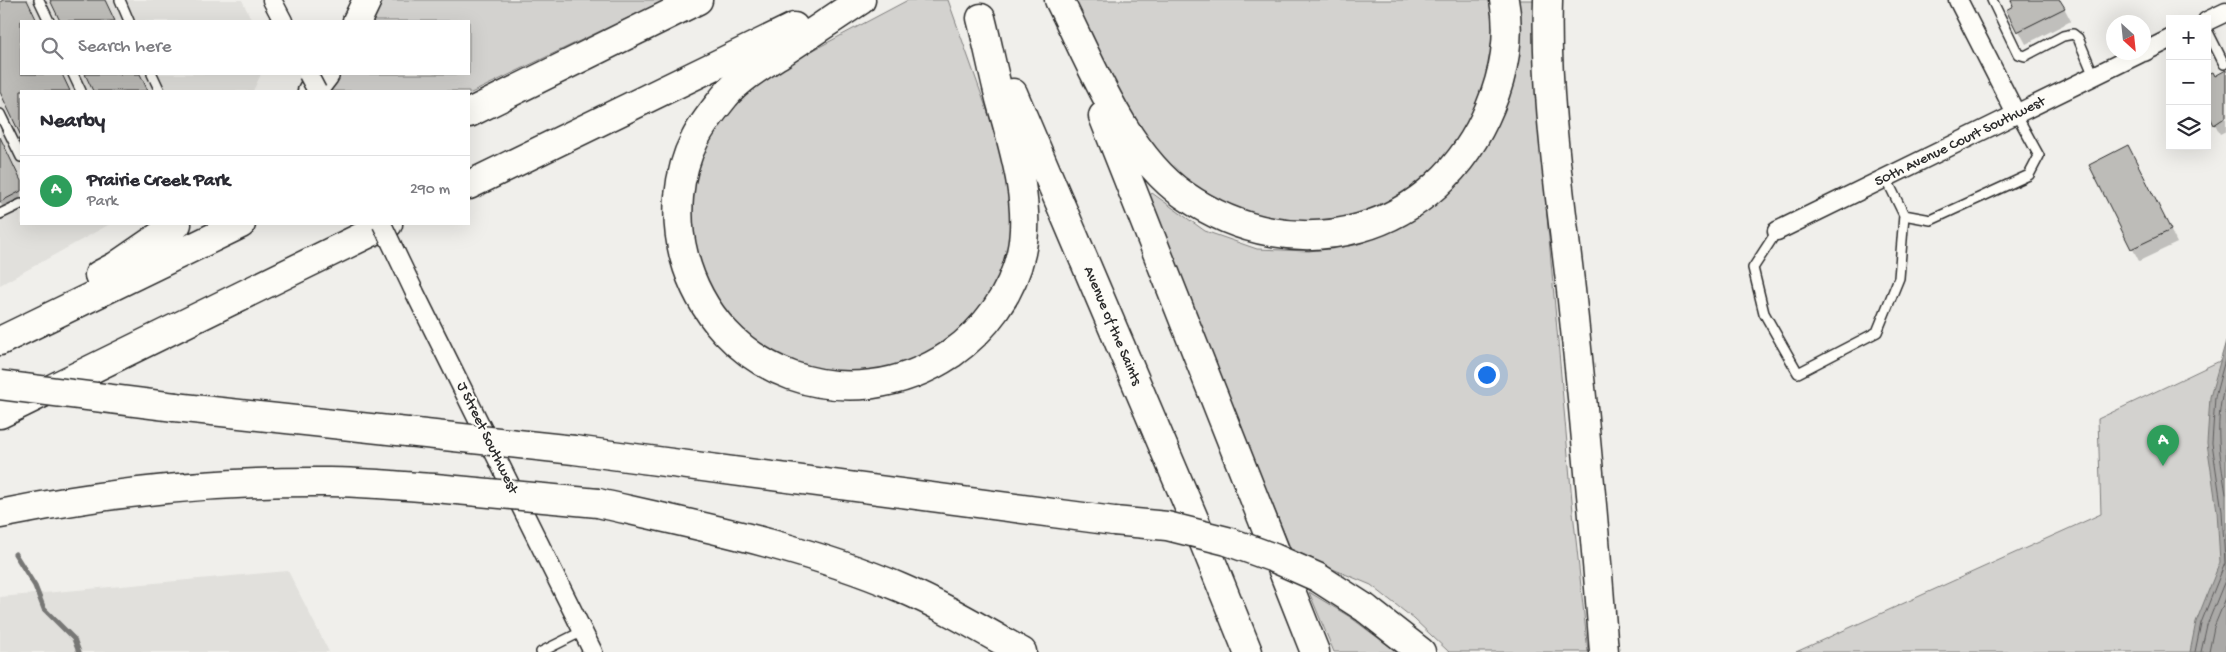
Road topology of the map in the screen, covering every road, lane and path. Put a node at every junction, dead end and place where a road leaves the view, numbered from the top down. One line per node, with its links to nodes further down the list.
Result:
1 (39, 0): 16 (lane)
2 (120, 0): 17 (lane)
3 (272, 0): 18 (street)
4 (367, 0): 19 (highway)
5 (698, 0): 35 (highway)
6 (850, 0): 40 (highway)
7 (861, 0): 13 (highway)
8 (1058, 0): 9 (highway); 59 (highway)
9 (1504, 0)
10 (1548, 0): 61 (highway)
11 (1959, 0): 37 (street)
12 (1992, 0): 30 (lane)
13 (978, 9): 58 (highway, Avenue of the Saints)
14 (2226, 12): 15 (street)
15 (2211, 19)
16 (49, 20)
17 (129, 20)
18 (282, 20)
19 (357, 20)
20 (2211, 36): 23 (lane)
21 (2166, 41): 22 (street, 50th Avenue Court Southwest)
22 (2151, 48)
23 (2222, 53): 25 (lane)
24 (2127, 60): 30 (street, 50th Avenue Court Southwest)
25 (2224, 64)
26 (73, 75): 31 (lane)
27 (152, 75): 32 (lane)
28 (309, 75): 34 (street, bridge)
29 (324, 75): 33 (highway)
30 (2094, 76): 37 (street, 50th Avenue Court Southwest)
31 (81, 90)
32 (160, 90)
33 (313, 90)
34 (316, 90)
35 (470, 112)
36 (0, 114): 38 (lane)
37 (2016, 114): 39 (street, 50th Avenue Court Southwest); 43 (lane)
38 (20, 155)
39 (1886, 178): 43 (lane); 48 (street, 50th Avenue Court Southwest)
40 (470, 185)
41 (20, 204): 42 (lane)
42 (0, 214)
43 (1904, 215): 48 (lane)
44 (176, 225): 49 (highway)
45 (240, 225): 50 (highway)
46 (382, 225): 54 (street, J Street Southwest, bridge)
47 (386, 225): 52 (highway)
48 (1778, 231)
49 (0, 330)
50 (0, 341)
51 (0, 385): 60 (highway, bridge)
52 (0, 414)
53 (0, 514): 57 (highway, bridge)
54 (583, 632): 55 (lane); 56 (street, J Street Southwest)
55 (541, 652)
56 (593, 652)
57 (1022, 652)
58 (1248, 652)
59 (1315, 652)
60 (1421, 652)
61 (1604, 652)

